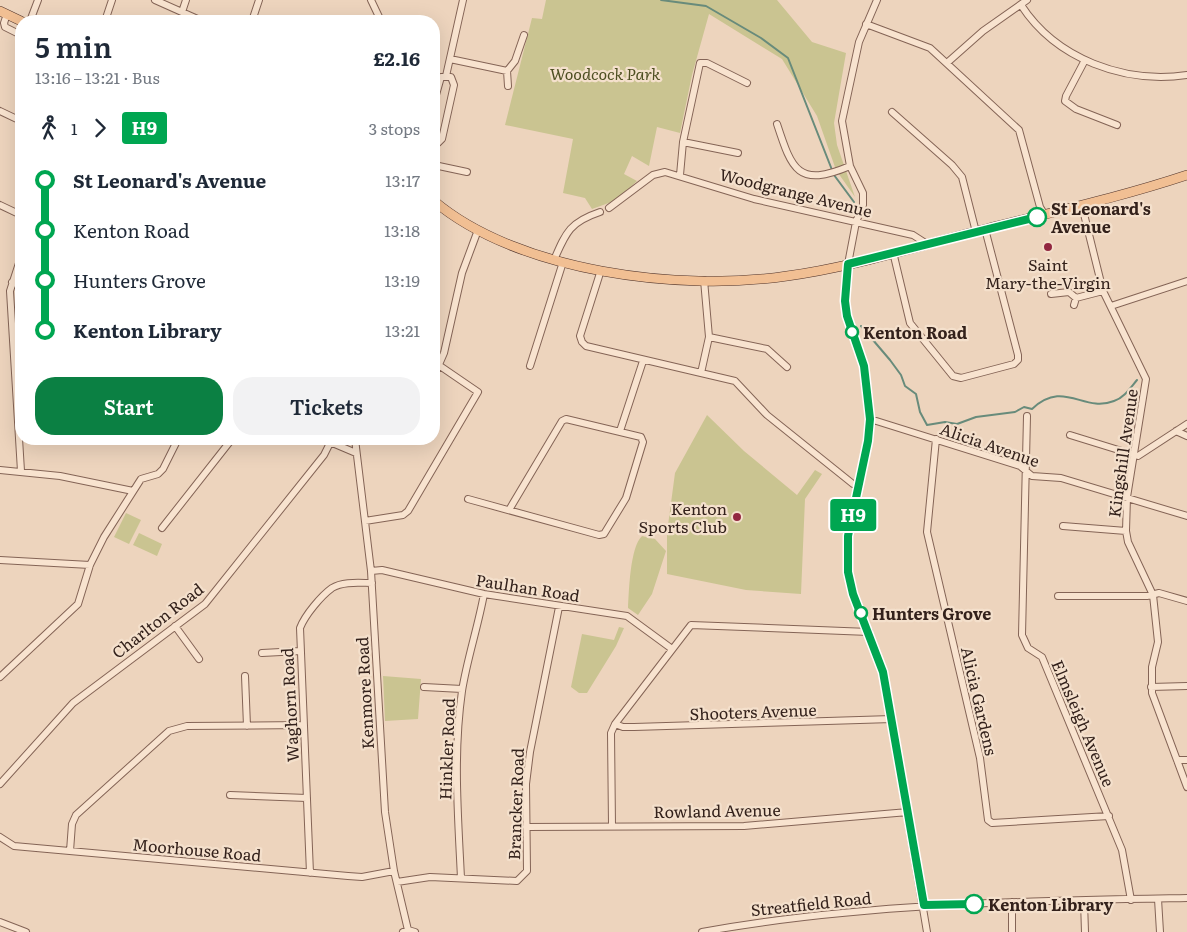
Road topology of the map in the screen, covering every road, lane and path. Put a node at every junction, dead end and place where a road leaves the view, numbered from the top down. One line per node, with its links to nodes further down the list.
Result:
1 (38, 0): 12 (street)
2 (112, 0): 13 (street)
3 (155, 0): 10 (street)
4 (186, 0): 10 (street)
5 (259, 0): 15 (street)
6 (371, 0): 16 (street)
7 (463, 0): 20 (street)
8 (876, 0): 17 (street)
9 (1024, 2): 21 (street); 22 (street)
10 (182, 12): 14 (street)
11 (4, 13): 18 (street)
12 (32, 15)
13 (107, 15)
14 (189, 15)
15 (254, 15)
16 (378, 15)
17 (866, 24): 22 (street); 38 (street)
18 (15, 32)
19 (524, 35): 23 (street)
20 (450, 59): 23 (street); 25 (street)
21 (1085, 60): 24 (street); 33 (street)
22 (948, 62): 48 (street)
23 (507, 71): 28 (street)
24 (1187, 75)
25 (440, 76)
26 (440, 79): 34 (street)
27 (747, 83): 35 (street)
28 (508, 86)
29 (0, 111): 31 (street)
30 (892, 112): 51 (street)
31 (15, 118)
32 (777, 124): 38 (street)
33 (1117, 125)
34 (440, 142)
35 (683, 142): 36 (street); 40 (street)
36 (738, 153)
37 (440, 166): 39 (street)
38 (850, 166): 49 (street)
39 (467, 172)
40 (680, 175): 45 (street, Woodgrange Avenue); 49 (street, Woodgrange Avenue)
41 (1187, 176): 44 (main road)
42 (0, 205): 46 (street)
43 (440, 205): 50 (main road)
44 (1082, 206): 48 (main road); 63 (street)
45 (609, 208)
46 (15, 212)
47 (600, 212): 54 (street)
48 (1045, 215): 51 (main road)
49 (856, 222): 52 (street, Woodgrange Avenue); 56 (street)
50 (478, 230): 54 (main road); 71 (street)
51 (980, 230): 52 (main road); 53 (street)
52 (927, 244): 53 (main road)
53 (893, 252): 56 (main road)
54 (554, 260): 55 (main road)
55 (563, 262): 57 (main road); 72 (street)
56 (848, 264): 59 (main road); 76 (street)
57 (601, 270): 59 (main road); 70 (street)
58 (15, 274): 61 (street)
59 (704, 280): 69 (street)
60 (1187, 281): 67 (street)
61 (12, 282): 62 (street); 68 (street)
62 (15, 283)
63 (1103, 291): 65 (street); 67 (street)
64 (1051, 294): 65 (street)
65 (1076, 298): 66 (street)
66 (1074, 305)
67 (1111, 306): 90 (street, Kingshill Avenue)
68 (15, 329)
69 (709, 337): 73 (street); 74 (street)
70 (643, 361): 74 (street); 78 (street)
71 (440, 366): 100 (street)
72 (530, 366)
73 (787, 367)
74 (701, 373): 94 (street)
75 (1027, 416): 92 (street, Elmsleigh Avenue)
76 (870, 419): 82 (street, Alicia Avenue); 94 (street)
77 (1187, 424): 79 (street)
78 (620, 431): 98 (street); 98 (street)
79 (1176, 431): 81 (street); 90 (street)
80 (1070, 435): 90 (street)
81 (1187, 436)
82 (936, 439): 92 (street, Alicia Avenue); 136 (street, Alicia Gardens)
83 (20, 445): 93 (street)
84 (175, 445): 95 (street)
85 (227, 445): 102 (street)
86 (329, 445): 113 (street, Charlton Road)
87 (341, 445): 89 (street)
88 (355, 445): 89 (street, Kenmore Road)
89 (356, 453): 100 (street, Kenmore Road)
90 (1135, 455): 96 (street, Kingshill Avenue)
91 (0, 470): 93 (street)
92 (1025, 470): 96 (street, Alicia Avenue); 136 (street, Elmsleigh Avenue)
93 (21, 471): 95 (street)
94 (859, 486): 114 (street)
95 (133, 491): 105 (street)
96 (1126, 497): 99 (street, Alicia Avenue); 103 (street, Kingshill Avenue)
97 (468, 499): 98 (street)
98 (509, 510)
99 (1187, 516)
100 (365, 521): 106 (street, Kenmore Road)
101 (1063, 526): 103 (street)
102 (162, 528)
103 (1126, 531): 109 (street, Kingshill Avenue)
104 (0, 560): 105 (street)
105 (90, 565): 120 (street)
106 (371, 571): 107 (street, Kenmore Road); 108 (street, Paulhan Road)
107 (372, 583): 116 (street, Waghorn Road); 141 (street, Kenmore Road)
108 (484, 594): 112 (street, Paulhan Road); 124 (street, Hinkler Road)
109 (1153, 595): 110 (street); 111 (street); 123 (street, Kingshill Avenue)
110 (1058, 596)
111 (1187, 601)
112 (559, 606): 115 (street, Paulhan Road); 138 (street, Brancker Road)
113 (175, 626): 118 (street); 131 (street, Charlton Road)
114 (869, 632): 115 (street); 125 (street)
115 (672, 649): 126 (street)
116 (300, 652): 117 (street); 127 (street, Waghorn Road)
117 (262, 653)
118 (199, 659)
119 (245, 676): 128 (street)
120 (0, 677)
121 (1187, 686): 123 (street)
122 (424, 687): 124 (street)
123 (1151, 687): 129 (street, Kingshill Avenue)
124 (462, 690): 143 (street, Hinkler Road)
125 (892, 719): 126 (street, Shooters Avenue); 135 (street)
126 (615, 724): 137 (street)
127 (304, 725): 128 (street); 134 (street, Waghorn Road)
128 (247, 726): 140 (street)
129 (1177, 760): 130 (street); 132 (street, Kingshill Avenue)
130 (1187, 760)
131 (0, 784)
132 (1187, 787)
133 (230, 795): 134 (street)
134 (307, 798): 142 (street, Waghorn Road)
135 (908, 812): 137 (street, Rowland Avenue); 150 (street)
136 (1108, 816): 147 (street, Elmsleigh Avenue)
137 (612, 825): 138 (street, Rowland Avenue)
138 (526, 827): 143 (street, Brancker Road)
139 (0, 837): 140 (street, Moorhouse Road)
140 (70, 851): 142 (street, Moorhouse Road)
141 (394, 871): 142 (street, Moorhouse Road); 144 (street, Kenmore Road)
142 (310, 873)
143 (461, 878): 144 (street, Brancker Road)
144 (397, 882): 152 (street, Kenmore Road)
145 (1187, 898): 146 (street, Streatfield Road)
146 (1158, 899): 147 (street, Streatfield Road); 158 (street)
147 (1131, 900): 148 (street, Streatfield Road)
148 (1084, 901): 149 (street, Streatfield Road); 157 (street)
149 (1012, 902): 150 (street, Streatfield Road); 156 (street)
150 (924, 905): 154 (street, Streatfield Road); 155 (street)
151 (0, 922): 153 (street)
152 (409, 931)
153 (26, 932)
154 (702, 932)
155 (927, 932)
156 (1012, 932)
157 (1085, 932)
158 (1160, 932)

